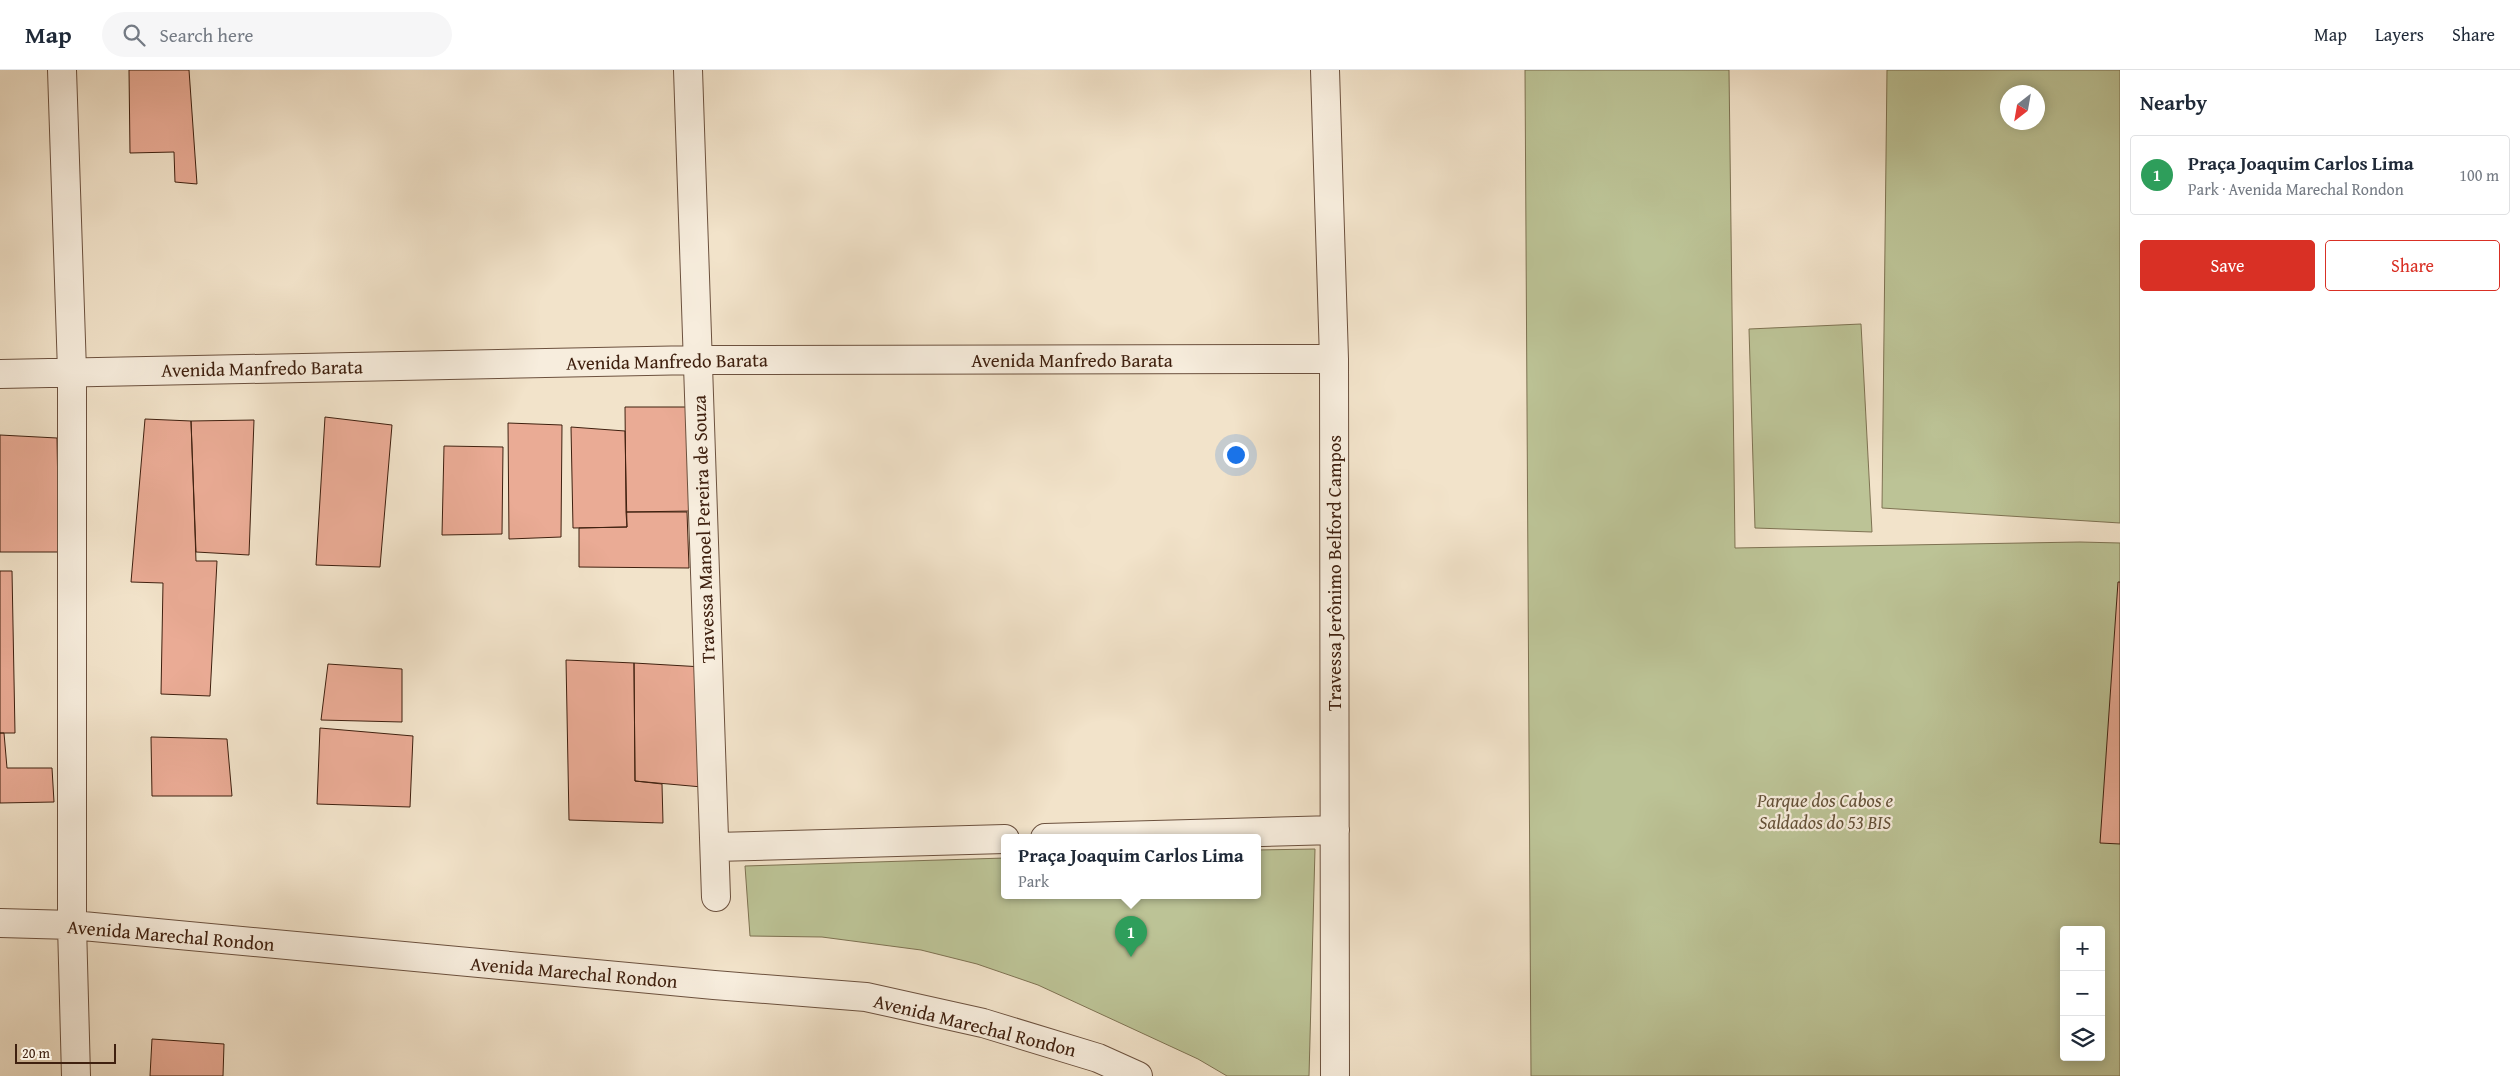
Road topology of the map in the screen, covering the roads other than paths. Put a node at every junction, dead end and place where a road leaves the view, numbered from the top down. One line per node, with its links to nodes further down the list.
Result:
1 (62, 70): 6 (street)
2 (688, 70): 5 (street, Travessa Manoel Pereira de Souza)
3 (1325, 70): 4 (street, Travessa Jerônimo Belford Campos)
4 (1334, 359): 5 (street, Avenida Manfredo Barata); 8 (street, Travessa Jerônimo Belford Campos)
5 (697, 360): 6 (street, Avenida Manfredo Barata); 11 (street, Travessa Manoel Pereira de Souza)
6 (72, 371): 7 (street, Avenida Manfredo Barata); 14 (street)
7 (0, 374)
8 (1334, 830): 9 (street); 17 (street, Travessa Jerônimo Belford Campos)
9 (1190, 834)
10 (1001, 839): 11 (street)
11 (715, 847): 12 (street, Travessa Manoel Pereira de Souza)
12 (716, 897)
13 (0, 923): 14 (street, Avenida Marechal Rondon)
14 (72, 925): 15 (street); 16 (street, Avenida Marechal Rondon)
15 (76, 1076)
16 (1138, 1076)
17 (1334, 1076)

